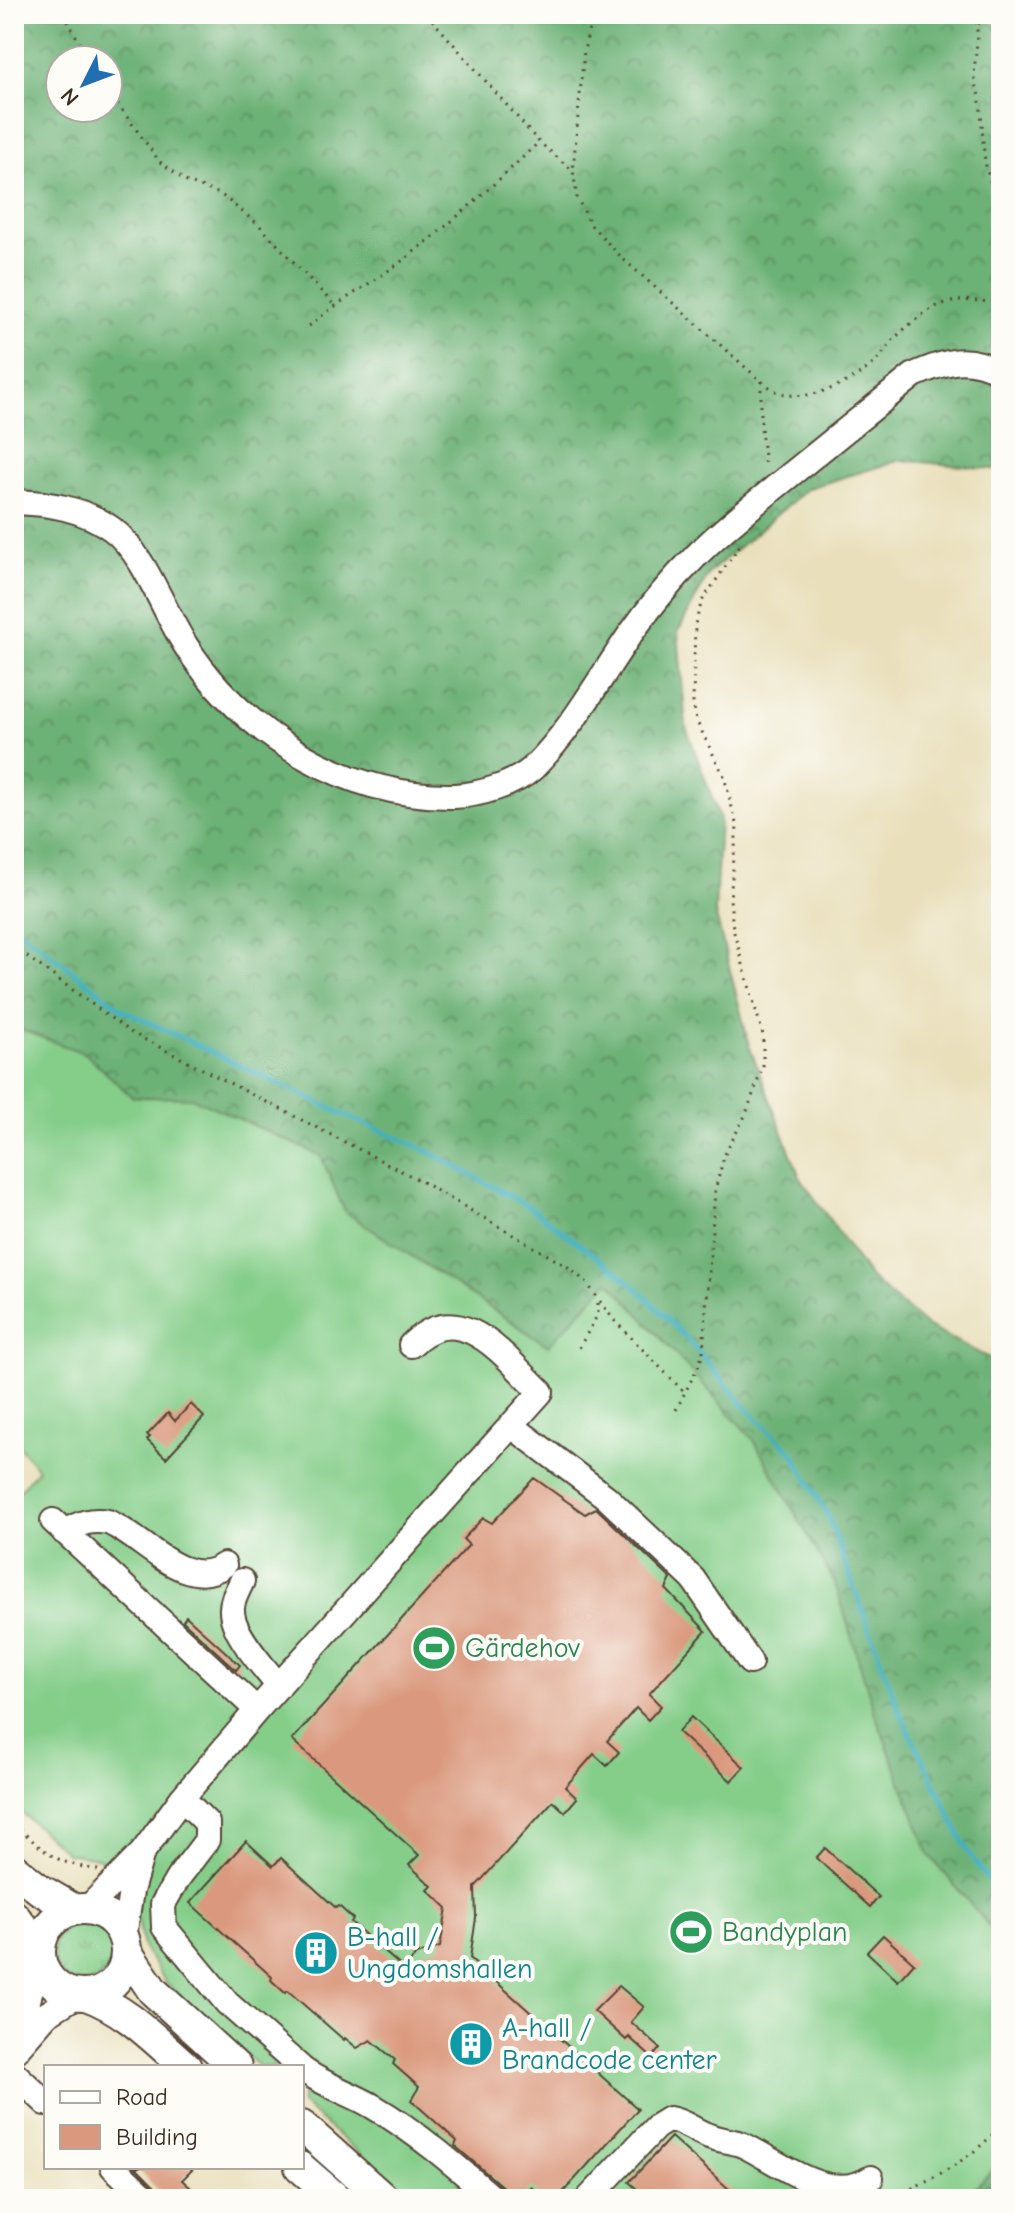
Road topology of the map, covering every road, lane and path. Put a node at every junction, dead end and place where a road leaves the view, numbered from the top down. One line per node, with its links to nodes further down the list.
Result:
1 (64, 14): 7 (path)
2 (427, 14): 9 (path)
3 (592, 14): 10 (path)
4 (974, 14): 6 (path)
5 (986, 14): 6 (path)
6 (978, 24): 11 (path)
7 (80, 44)
8 (124, 113): 13 (path)
9 (539, 142): 10 (path); 13 (path)
10 (573, 170): 16 (path)
11 (1001, 199)
12 (1001, 303): 16 (path)
13 (334, 305): 14 (path)
14 (309, 326)
15 (1001, 372): 17 (street)
16 (761, 381): 17 (path)
17 (768, 493): 18 (street)
18 (14, 502)
19 (746, 535): 24 (path)
20 (14, 947): 21 (path)
21 (594, 1292): 23 (path); 24 (path)
22 (411, 1345): 26 (street)
23 (579, 1348)
24 (685, 1393): 25 (path)
25 (676, 1410)
26 (512, 1426): 27 (street); 28 (street)
27 (750, 1662)
28 (279, 1686): 29 (street); 29 (street)
29 (257, 1710): 30 (street)
30 (182, 1798): 32 (street); 45 (street)
31 (14, 1824): 34 (path)
32 (142, 1853): 34 (street); 38 (street)
33 (14, 1869): 35 (main road)
34 (117, 1878): 35 (street)
35 (80, 1908): 38 (main road); 40 (main road)
36 (14, 1916): 40 (main road)
37 (995, 1943): 39 (path)
38 (126, 1946): 41 (main road); 44 (main road)
39 (1001, 1947)
40 (40, 1955): 41 (main road); 42 (street)
41 (82, 1995): 42 (street); 43 (main road)
42 (15, 2059): 47 (street)
43 (184, 2065)
44 (234, 2065)
45 (298, 2065)
46 (304, 2070): 56 (street)
47 (44, 2100)
48 (1001, 2124): 58 (path)
49 (304, 2128): 55 (main road)
50 (115, 2169): 53 (street)
51 (302, 2169): 54 (main road)
52 (871, 2178): 57 (street)
53 (147, 2199)
54 (337, 2199)
55 (384, 2199)
56 (494, 2199)
57 (588, 2199)
58 (890, 2199)

